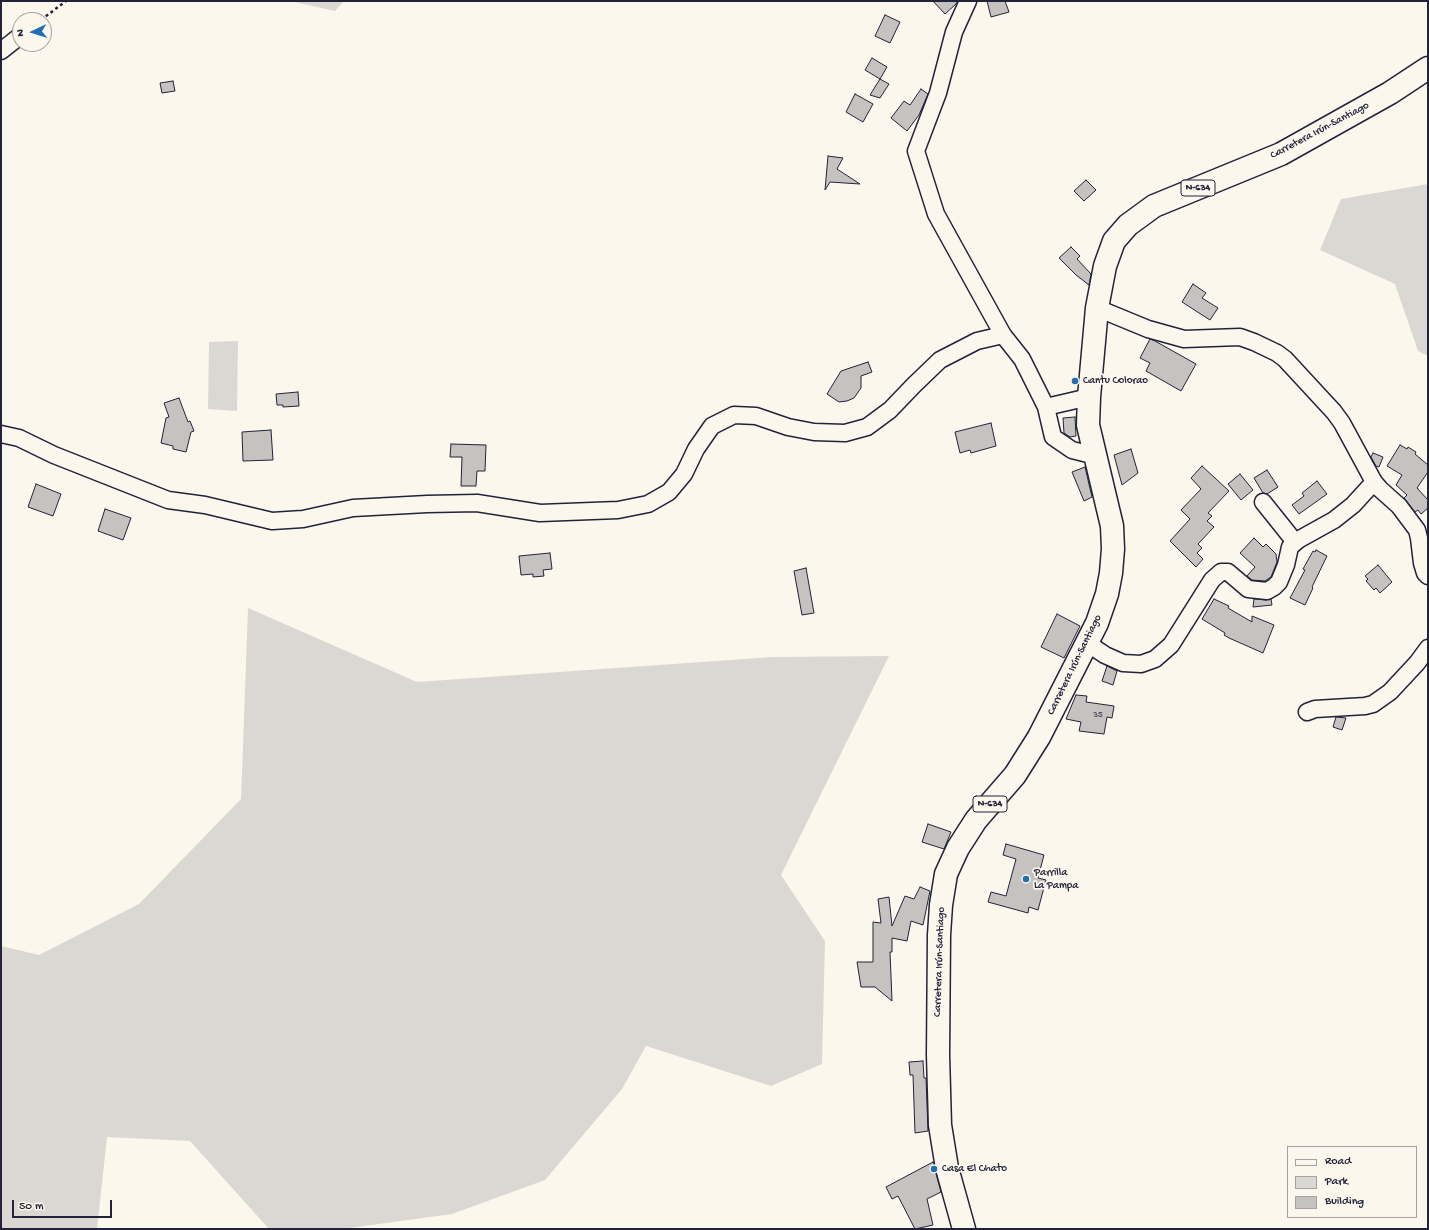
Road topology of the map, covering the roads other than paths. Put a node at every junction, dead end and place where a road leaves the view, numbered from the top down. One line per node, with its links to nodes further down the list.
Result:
1 (968, 1): 6 (street)
2 (12, 42): 3 (street)
3 (1, 51)
4 (1428, 68): 5 (highway, Carretera Irún-Santiago / N-634)
5 (1097, 308): 7 (highway, Carretera Irún-Santiago / N-634); 11 (street)
6 (1003, 334): 8 (street); 9 (street)
7 (1089, 397): 8 (street); 10 (highway, Carretera Irún-Santiago / N-634)
8 (1046, 407): 10 (street)
9 (1, 434)
10 (1096, 456): 15 (highway, Carretera Irún-Santiago / N-634)
11 (1374, 482): 13 (street); 14 (street)
12 (1262, 502): 13 (street)
13 (1295, 542): 15 (street)
14 (1428, 576)
15 (1087, 643): 18 (highway, Carretera Irún-Santiago / N-634)
16 (1428, 648): 17 (street)
17 (1307, 712)
18 (964, 1229)

